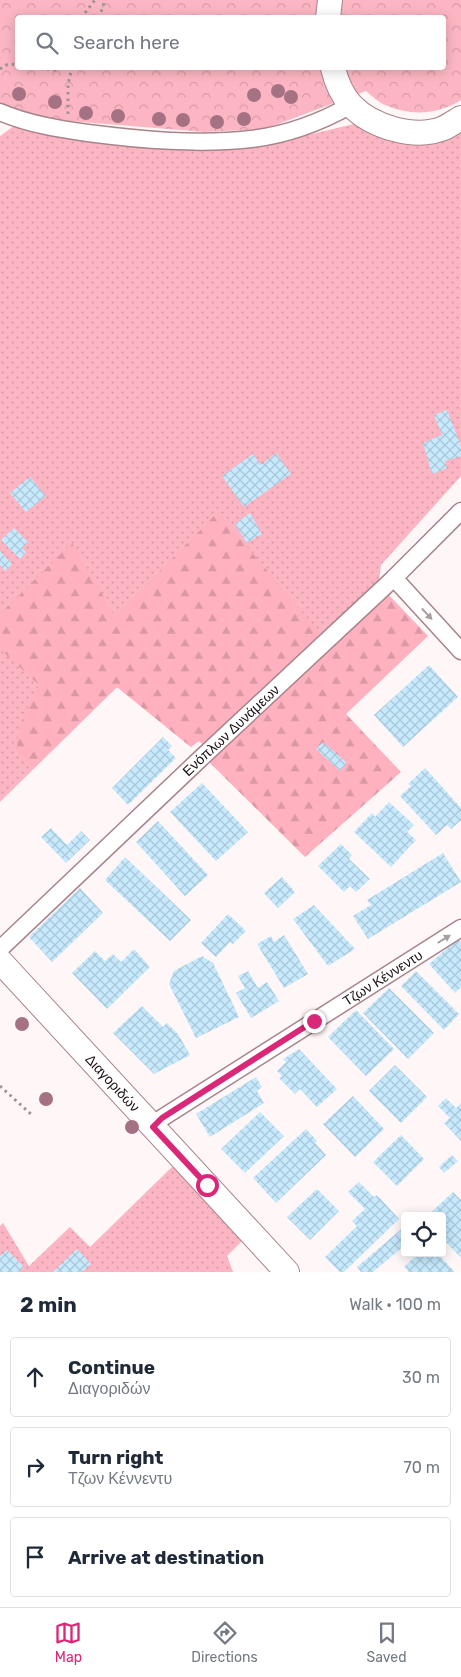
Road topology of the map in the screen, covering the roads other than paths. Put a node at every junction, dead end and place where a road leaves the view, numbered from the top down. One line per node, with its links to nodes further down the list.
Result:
1 (330, 0): 2 (street)
2 (328, 15)
3 (334, 70): 4 (street)
4 (351, 105): 5 (street); 6 (street)
5 (0, 112)
6 (461, 118)
7 (461, 511): 8 (street, Ενόπλων Δυνάμεων)
8 (394, 578): 9 (street, one-way to 9); 11 (street, Ενόπλων Δυνάμεων)
9 (461, 651)
10 (461, 928): 13 (street, Τζων Κέννεντυ, one-way to 10)
11 (0, 949)
12 (0, 961): 13 (street, Διαγοριδών)
13 (153, 1127): 14 (street, Διαγοριδών)
14 (287, 1272)

